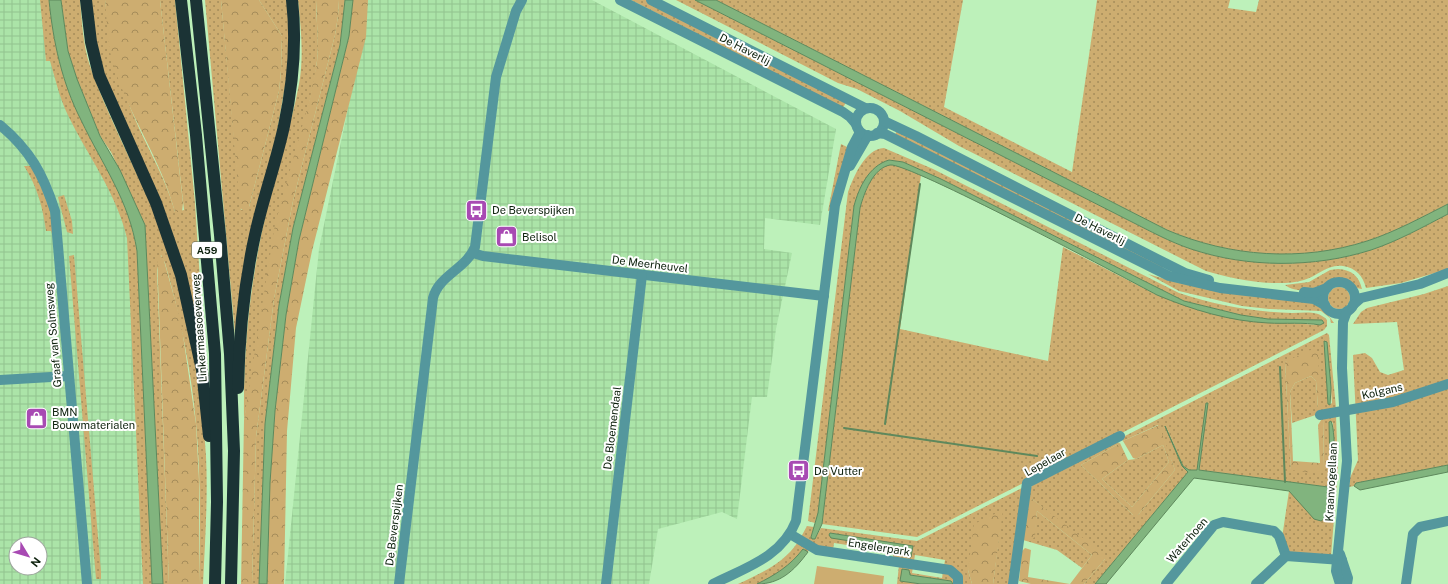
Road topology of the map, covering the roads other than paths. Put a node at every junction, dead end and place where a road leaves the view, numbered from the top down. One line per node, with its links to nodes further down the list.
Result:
1 (86, 0): 31 (highway, A59)
2 (181, 0): 31 (highway, Linkermaasoeverweg / A59)
3 (196, 0): 30 (highway, A59)
4 (292, 0): 30 (highway, A59)
5 (518, 0): 9 (street, De Beverspijken)
6 (522, 0): 9 (street, De Beverspijken)
7 (620, 0): 13 (street, De Haverlij)
8 (651, 0): 10 (street, De Haverlij)
9 (516, 11): 14 (street, De Beverspijken)
10 (865, 108): 11 (street); 13 (street)
11 (884, 121): 13 (street); 18 (street, De Haverlij)
12 (0, 125): 24 (street, Graaf van Solmsweg)
13 (865, 131): 20 (street); 21 (street, De Haverlij)
14 (473, 253): 16 (street, De Meerheuvel); 39 (street, De Beverspijken)
15 (1448, 272): 17 (street)
16 (642, 275): 20 (street, De Meerheuvel); 40 (street, De Bloemendaal)
17 (1435, 277): 19 (street); 22 (street)
18 (1327, 288): 19 (street); 21 (street)
19 (1351, 288): 22 (street)
20 (824, 296): 33 (street)
21 (1328, 308): 22 (street); 23 (street, Kraanvogellaan)
22 (1350, 308): 23 (street, Kraanvogellaan)
23 (1342, 368): 27 (street, Kraanvogellaan)
24 (68, 376): 25 (street); 36 (street, Graaf van Solmsweg)
25 (0, 380)
26 (1448, 384): 27 (street, Kolgans)
27 (1344, 411): 28 (street, Kolgans); 35 (street, Kraanvogellaan)
28 (1320, 415)
29 (1120, 436): 43 (street, Lepelaar)
30 (234, 451): 38 (highway, A59)
31 (218, 502): 37 (highway, Linkermaasoeverweg / A59)
32 (1448, 521): 48 (street)
33 (790, 534): 41 (street); 42 (street, Engelerpark)
34 (1286, 556): 35 (street); 44 (street, Waterhoen); 45 (street)
35 (1340, 556): 46 (street, Kraanvogellaan); 47 (street, Kraanvogellaan)
36 (87, 584)
37 (215, 584)
38 (231, 584)
39 (399, 584)
40 (606, 584)
41 (713, 584)
42 (958, 584)
43 (1013, 584)
44 (1166, 584)
45 (1256, 584)
46 (1340, 584)
47 (1347, 584)
48 (1406, 584)

